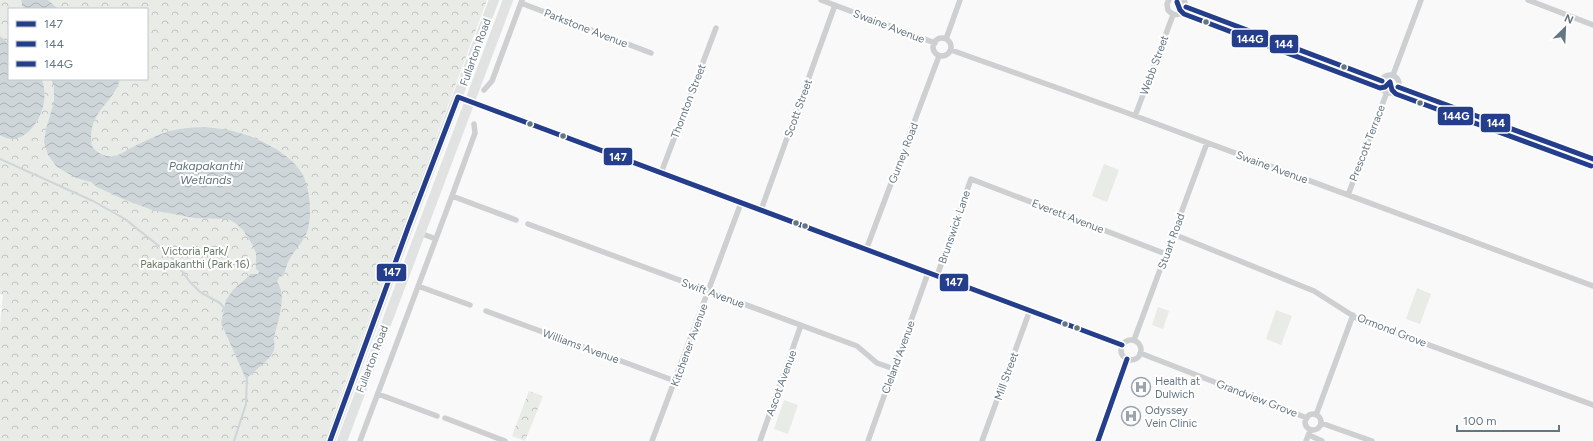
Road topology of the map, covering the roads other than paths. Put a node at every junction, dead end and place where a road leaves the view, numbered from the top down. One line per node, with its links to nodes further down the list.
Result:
1 (494, 0): 25 (highway, Fullarton Road)
2 (508, 0): 26 (highway, Fullarton Road)
3 (821, 0): 10 (street, Swaine Avenue)
4 (960, 0): 15 (street)
5 (1167, 0): 12 (street)
6 (1184, 0): 11 (street)
7 (1421, 0): 20 (street)
8 (1528, 0): 13 (street)
9 (521, 1): 18 (street, Parkstone Avenue); 23 (street, Fullarton Road)
10 (835, 5): 16 (street, Swaine Avenue); 36 (street, Scott Street)
11 (1186, 7): 12 (street); 21 (street)
12 (1173, 15): 27 (street, Webb Street)
13 (1593, 25)
14 (716, 28): 31 (street, Thornton Street)
15 (946, 39): 16 (street); 17 (street)
16 (935, 43): 19 (street)
17 (951, 50): 19 (street); 27 (street, Swaine Avenue)
18 (651, 53)
19 (939, 56): 43 (street, Gurney Road)
20 (1393, 75): 21 (street); 22 (street)
21 (1382, 81): 24 (street)
22 (1398, 87): 24 (street); 30 (street)
23 (484, 90)
24 (1387, 92): 33 (street, Prescott Terrace)
25 (458, 97): 26 (street); 39 (highway, Fullarton Road)
26 (469, 102): 31 (street); 40 (highway, Fullarton Road)
27 (1135, 116): 29 (street, Swaine Avenue)
28 (474, 124): 34 (street, Fullarton Road)
29 (1207, 143): 33 (street, Swaine Avenue); 41 (street, Stuart Road)
30 (1593, 159)
31 (661, 173): 35 (street)
32 (971, 179): 44 (street, Everett Avenue); 46 (street, Brunswick Lane)
33 (1348, 194): 48 (street, Swaine Avenue)
34 (452, 196): 37 (street); 42 (street, Fullarton Road)
35 (741, 203): 36 (street); 49 (street, Kitchener Avenue)
36 (760, 210): 43 (street)
37 (516, 220)
38 (528, 224): 49 (street, Swift Avenue)
39 (407, 228): 40 (highway); 69 (highway, Fullarton Road)
40 (420, 233): 42 (street); 70 (highway, Fullarton Road)
41 (1173, 234): 44 (street, Stuart Road); 53 (street, Ormond Grove)
42 (436, 239): 47 (street, Fullarton Road)
43 (866, 250): 45 (street)
44 (1166, 254): 55 (street, Stuart Road)
45 (928, 273): 46 (street); 59 (street, Cleland Avenue)
46 (937, 276): 52 (street)
47 (418, 286): 50 (street); 61 (street, Fullarton Road)
48 (1593, 286)
49 (709, 291): 54 (street, Swift Avenue); 60 (street, Kitchener Avenue)
50 (470, 305)
51 (486, 310): 60 (street, Williams Avenue)
52 (1030, 310): 56 (street); 76 (street, Mill Street)
53 (1353, 315): 62 (street, Ormond Grove); 63 (street)
54 (801, 325): 59 (street, Swift Avenue); 74 (street, Ascot Avenue)
55 (1134, 340): 56 (street); 57 (street)
56 (1122, 344): 58 (street)
57 (1140, 353): 58 (street); 66 (street, Grandview Grove)
58 (1127, 359): 77 (street)
59 (894, 369): 75 (street, Cleland Avenue)
60 (675, 381): 73 (street, Kitchener Avenue)
61 (378, 394): 64 (street); 71 (street, Fullarton Road)
62 (1593, 405)
63 (1316, 415): 66 (street); 67 (street)
64 (437, 416)
65 (445, 418): 72 (street)
66 (1307, 418): 68 (street)
67 (1321, 422): 68 (street); 80 (street)
68 (1310, 432): 78 (street); 79 (street)
69 (330, 441)
70 (342, 441)
71 (360, 441)
72 (505, 441)
73 (652, 441)
74 (760, 441)
75 (868, 441)
76 (982, 441)
77 (1098, 441)
78 (1306, 441)
79 (1322, 441)
80 (1372, 441)

